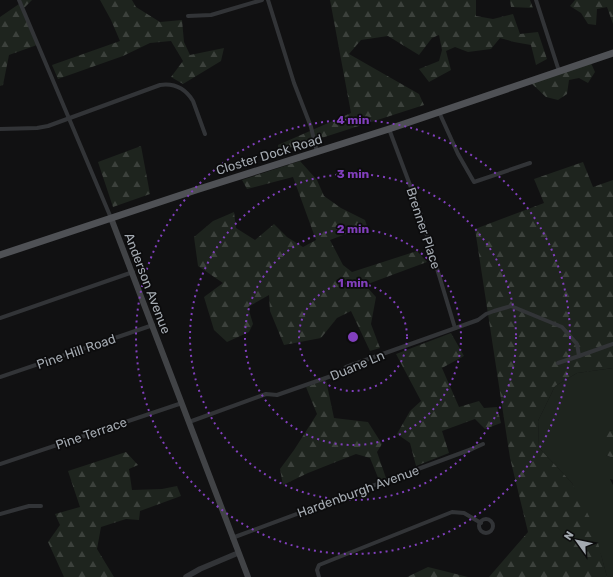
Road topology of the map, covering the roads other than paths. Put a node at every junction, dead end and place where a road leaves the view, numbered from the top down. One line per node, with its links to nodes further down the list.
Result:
1 (19, 0): 9 (street, Anderson Avenue)
2 (262, 0): 5 (street)
3 (268, 0): 13 (street)
4 (536, 0): 7 (street)
5 (188, 16)
6 (613, 54): 7 (main road, Closter Dock Road)
7 (559, 71): 8 (main road, Closter Dock Road)
8 (440, 112): 11 (main road, Closter Dock Road); 14 (street)
9 (68, 119): 10 (street); 12 (street); 15 (street, Anderson Avenue)
10 (0, 129)
11 (389, 129): 13 (main road, Closter Dock Road); 20 (street, Brenner Place)
12 (205, 134)
13 (317, 152): 15 (main road, Closter Dock Road)
14 (530, 162)
15 (111, 218): 16 (main road, Closter Dock Road); 17 (main road, Anderson Avenue)
16 (0, 255)
17 (133, 272): 18 (street); 19 (main road, Anderson Avenue)
18 (0, 318)
19 (153, 325): 24 (street, Pine Hill Road); 25 (main road, Anderson Avenue)
20 (455, 328): 22 (street, Duane Ln); 26 (street, Duane Ln)
21 (613, 344): 22 (street)
22 (579, 356): 23 (street)
23 (558, 363)
24 (0, 377)
25 (182, 403): 26 (main road, Anderson Avenue); 28 (street, Pine Terrace)
26 (189, 422): 32 (main road, Anderson Avenue)
27 (483, 444): 32 (street, Hardenburgh Avenue)
28 (0, 464)
29 (41, 506): 30 (street)
30 (0, 514)
31 (481, 523): 36 (street)
32 (232, 538): 33 (main road, Anderson Avenue)
33 (238, 553): 34 (street); 35 (main road, Anderson Avenue)
34 (186, 577)
35 (248, 577)
36 (319, 577)

